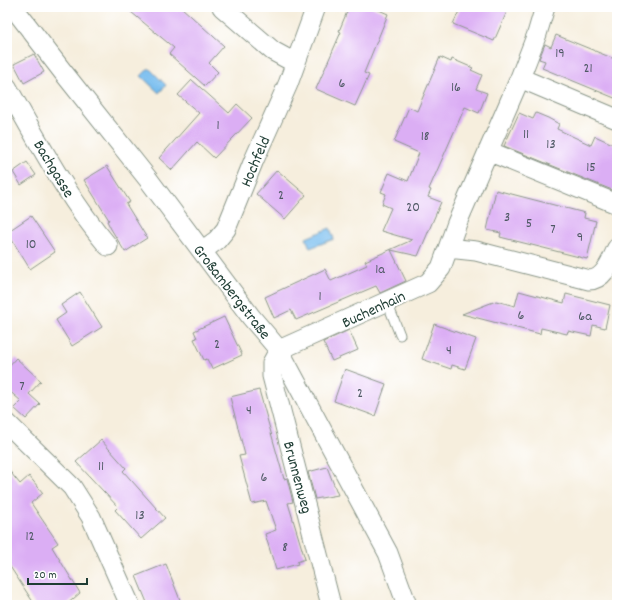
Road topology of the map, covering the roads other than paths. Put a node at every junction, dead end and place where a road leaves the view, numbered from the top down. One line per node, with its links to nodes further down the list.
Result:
1 (13, 7): 14 (street, Großambergstraße)
2 (222, 7): 5 (street)
3 (316, 7): 5 (street, Hochfeld)
4 (545, 7): 6 (street, Buchenhain)
5 (295, 63): 14 (street, Hochfeld)
6 (520, 78): 8 (street); 9 (street, Buchenhain)
7 (7, 87): 11 (street, Bachgasse)
8 (617, 118)
9 (488, 151): 10 (street); 12 (street, Buchenhain)
10 (617, 204)
11 (108, 246)
12 (448, 248): 13 (street); 15 (street, Buchenhain)
13 (617, 248)
14 (202, 251): 17 (street, Großambergstraße)
15 (387, 302): 16 (lane); 17 (street, Buchenhain)
16 (400, 335)
17 (279, 350): 20 (street, Brunnenweg); 21 (street, Großambergstraße)
18 (7, 422): 19 (street)
19 (130, 605)
20 (331, 605)
21 (407, 605)

